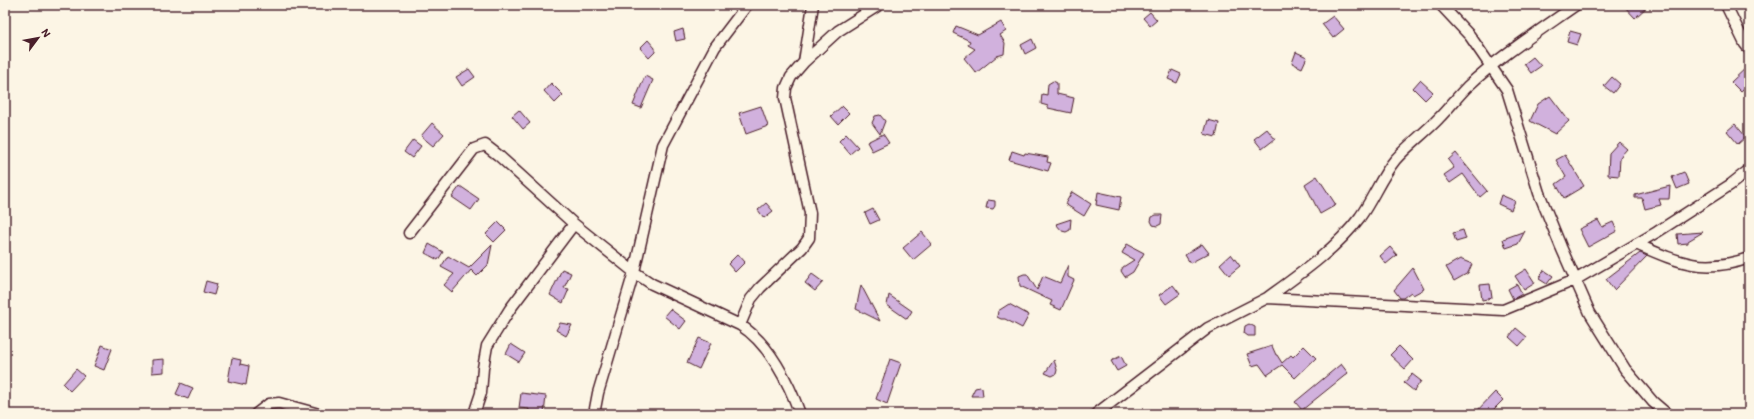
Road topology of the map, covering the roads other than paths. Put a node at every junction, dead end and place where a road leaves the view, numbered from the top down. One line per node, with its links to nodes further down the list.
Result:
1 (747, 5): 15 (street)
2 (813, 5): 8 (street)
3 (879, 5): 8 (street)
4 (1441, 5): 9 (street)
5 (1576, 5): 9 (street)
6 (1726, 5): 7 (street)
7 (1749, 49)
8 (804, 62): 18 (street)
9 (1491, 66): 16 (street); 17 (street)
10 (1749, 170): 13 (street)
11 (574, 224): 12 (street); 15 (street); 22 (street)
12 (409, 233)
13 (1636, 244): 14 (street); 16 (street)
14 (1749, 258)
15 (634, 272): 18 (street); 23 (street)
16 (1575, 280): 17 (street); 26 (street)
17 (1267, 298): 19 (street)
18 (740, 325): 24 (street)
19 (1106, 411): 25 (street)
20 (256, 414): 21 (street)
21 (319, 414)
22 (474, 414)
23 (594, 414)
24 (800, 414)
25 (1096, 414)
26 (1667, 414)

